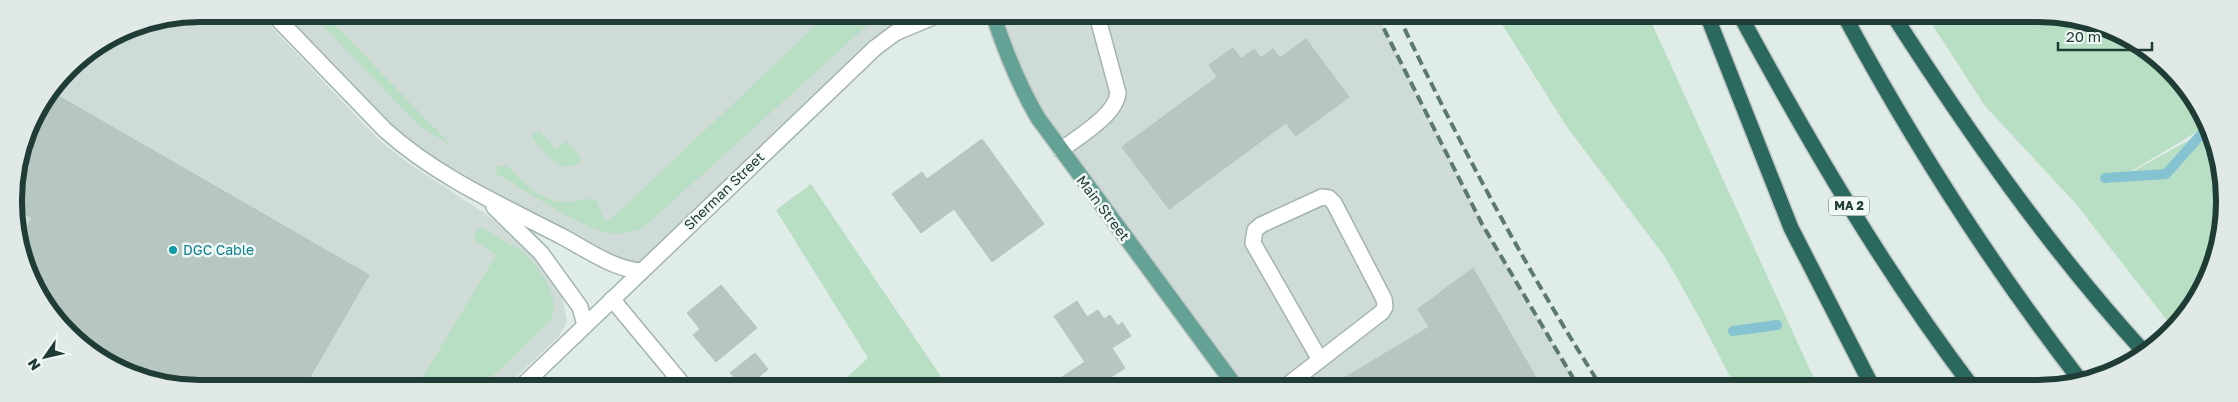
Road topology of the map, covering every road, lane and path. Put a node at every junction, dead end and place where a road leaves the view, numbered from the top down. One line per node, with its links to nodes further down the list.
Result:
1 (281, 22): 10 (street)
2 (921, 22): 11 (street, Sherman Street)
3 (996, 22): 9 (main road, Main Street)
4 (1099, 22): 9 (street)
5 (1710, 22): 21 (highway)
6 (1744, 22): 22 (highway, MA 2)
7 (1848, 22): 16 (highway)
8 (1898, 22): 14 (highway)
9 (1061, 150): 19 (main road, Main Street)
10 (480, 194): 11 (street); 13 (street)
11 (641, 271): 12 (street, Sherman Street)
12 (612, 299): 13 (street, Sherman Street); 18 (street)
13 (585, 325): 17 (street, Sherman Street)
14 (2140, 347)
15 (1320, 360): 15 (street); 20 (street)
16 (2076, 375)
17 (528, 380)
18 (679, 380)
19 (1231, 380)
20 (1294, 380)
21 (1870, 380)
22 (1967, 380)

